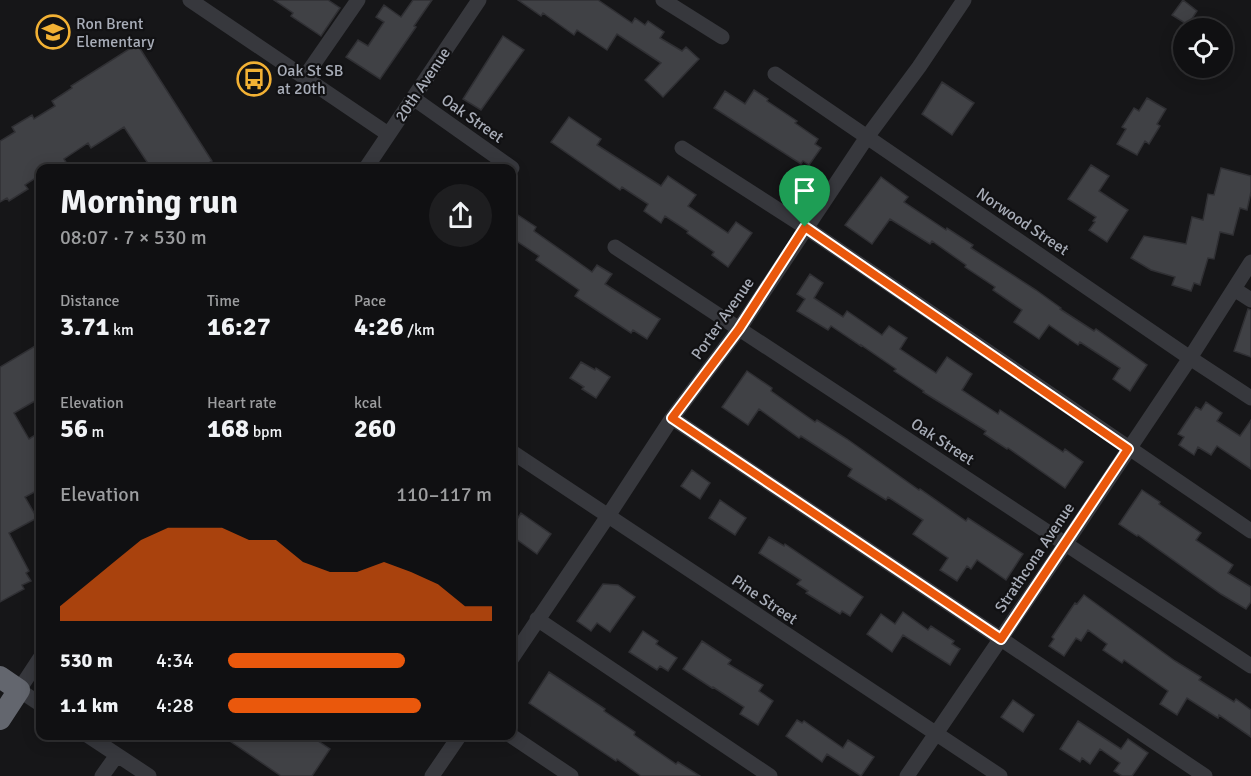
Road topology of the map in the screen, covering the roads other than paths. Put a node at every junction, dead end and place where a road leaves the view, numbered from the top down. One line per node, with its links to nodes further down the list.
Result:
1 (190, 0): 8 (street)
2 (358, 0): 8 (street)
3 (478, 0): 9 (street, 20th Avenue)
4 (663, 0): 6 (street)
5 (964, 0): 11 (street, Porter Avenue)
6 (722, 37)
7 (775, 74): 11 (street, Norwood Street)
8 (304, 78): 10 (street)
9 (413, 98): 10 (street, 20th Avenue); 14 (street, Oak Street)
10 (388, 134): 13 (street, 20th Avenue)
11 (867, 136): 15 (street, Porter Avenue); 21 (street, Norwood Street)
12 (682, 148): 15 (street)
13 (369, 164)
14 (506, 164)
15 (805, 227): 20 (street, Porter Avenue); 24 (street)
16 (615, 247): 20 (street, Oak Street)
17 (1251, 262): 18 (street, Strathcona Avenue)
18 (1234, 289): 19 (street); 21 (street, Strathcona Avenue)
19 (1251, 300)
20 (739, 329): 23 (street, Porter Avenue); 28 (street, Oak Street)
21 (1190, 358): 22 (street, Norwood Street); 24 (street, Strathcona Avenue)
22 (1251, 398)
23 (672, 418): 26 (street, Porter Avenue); 30 (street)
24 (1128, 449): 27 (street); 28 (street, Strathcona Avenue)
25 (516, 455): 26 (street, Pine Street)
26 (608, 516): 29 (street, Porter Avenue); 38 (street, Pine Street)
27 (1251, 531)
28 (1066, 543): 30 (street, Strathcona Avenue); 33 (street, Oak Street)
29 (537, 619): 31 (street, Porter Avenue); 47 (street)
30 (1001, 639): 38 (street, Strathcona Avenue); 50 (street)
31 (516, 652)
32 (36, 664): 35 (street)
33 (1251, 666)
34 (0, 677): 35 (highway)
35 (20, 690): 36 (street); 37 (highway)
36 (36, 701)
37 (0, 719)
38 (936, 734): 48 (street, Strathcona Avenue); 49 (street, Pine Street)
39 (516, 739): 46 (street)
40 (94, 740): 42 (street)
41 (457, 740): 45 (street)
42 (117, 755): 43 (street); 44 (street)
43 (102, 776)
44 (148, 776)
45 (432, 776)
46 (571, 776)
47 (770, 776)
48 (907, 776)
49 (1000, 776)
50 (1204, 776)

